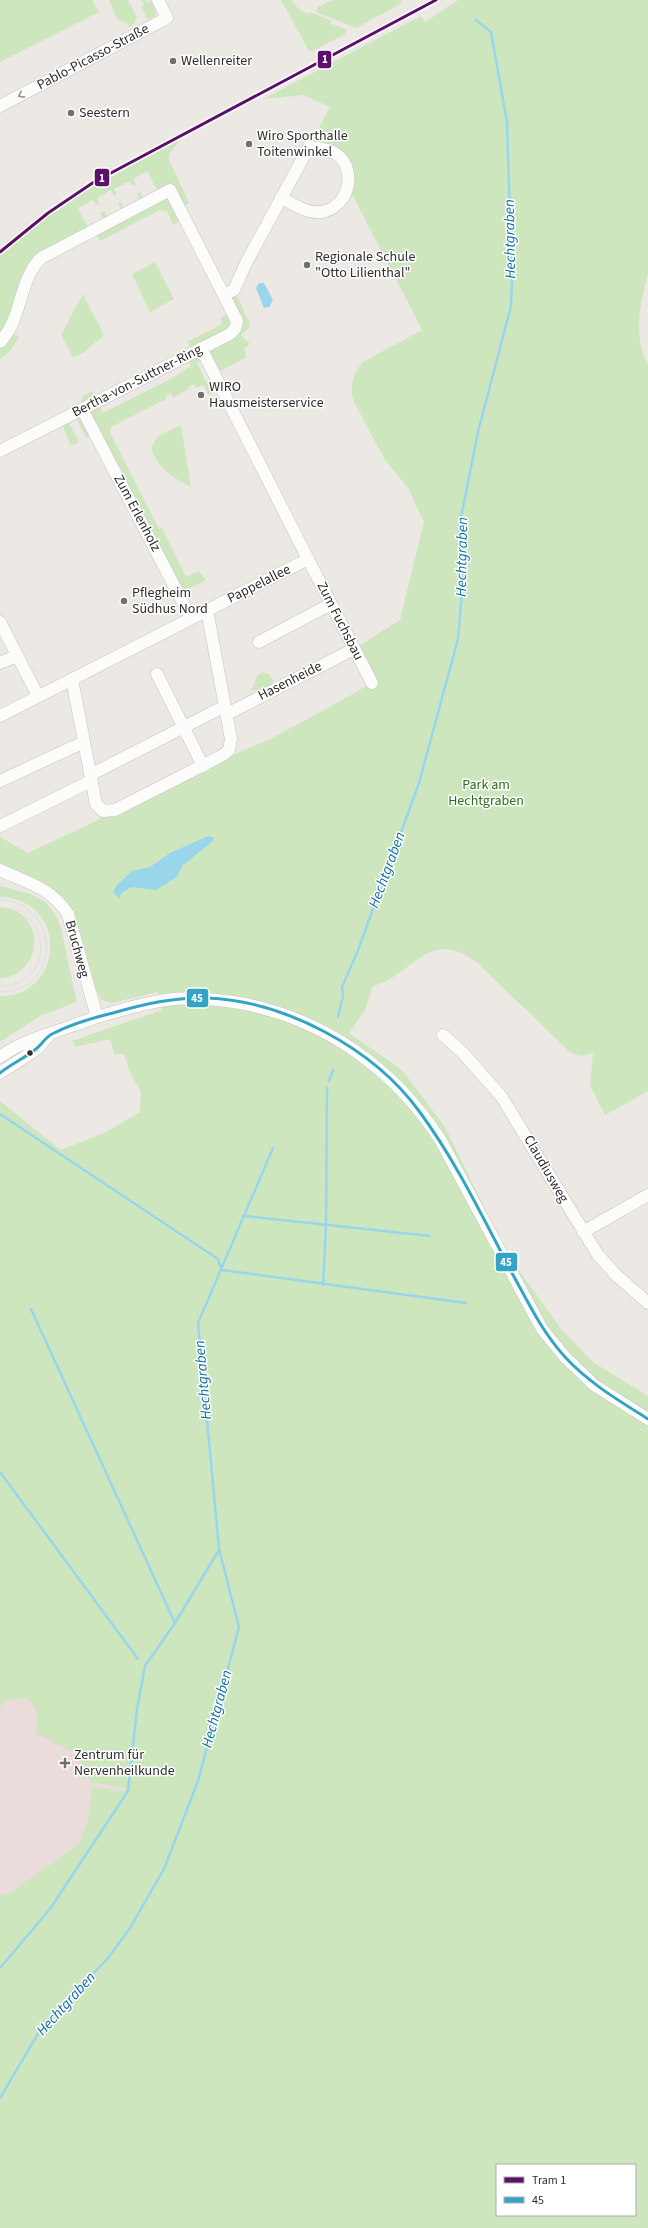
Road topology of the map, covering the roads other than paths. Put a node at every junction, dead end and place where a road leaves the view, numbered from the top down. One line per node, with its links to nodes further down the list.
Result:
1 (158, 0): 2 (street, Pablo-Picasso-Straße, one-way to 2)
2 (0, 106)
3 (281, 197): 3 (street); 4 (street)
4 (224, 295): 5 (street, Bertha-von-Suttner-Ring); 6 (street, Bertha-von-Suttner-Ring)
5 (0, 342)
6 (201, 348): 7 (street, Bertha-von-Suttner-Ring); 9 (street, Pappelallee)
7 (82, 409): 8 (street, Bertha-von-Suttner-Ring); 12 (street, Zum Erlenholz)
8 (1, 449)
9 (308, 559): 10 (street, Zum Fuchsbau); 11 (street, Pappelallee)
10 (331, 604): 14 (street); 15 (street, Zum Fuchsbau)
11 (207, 610): 12 (street, Pappelallee); 22 (street)
12 (191, 618): 19 (street, Pappelallee)
13 (0, 622): 16 (street)
14 (259, 642)
15 (354, 649): 20 (street, Zum Fuchsbau); 22 (street, Hasenheide)
16 (17, 656): 17 (street); 21 (street)
17 (0, 663)
18 (157, 674): 24 (street)
19 (72, 679): 21 (street, Pappelallee); 25 (street)
20 (372, 682)
21 (38, 696): 23 (street, Pappelallee)
22 (226, 710): 24 (street, Hasenheide); 26 (street)
23 (0, 716)
24 (183, 728): 26 (street); 27 (street, Hasenheide)
25 (84, 742): 27 (street); 28 (street)
26 (203, 766): 27 (street)
27 (91, 778): 29 (street)
28 (0, 782)
29 (0, 826)
30 (0, 870): 31 (street, Bruchweg)
31 (97, 1017): 32 (street); 39 (street)
32 (49, 1035): 34 (street); 35 (street)
33 (443, 1035): 37 (street, Claudiusweg)
34 (0, 1058)
35 (0, 1073)
36 (648, 1195): 37 (street)
37 (583, 1232): 38 (street, Claudiusweg)
38 (648, 1303)
39 (648, 1419)

